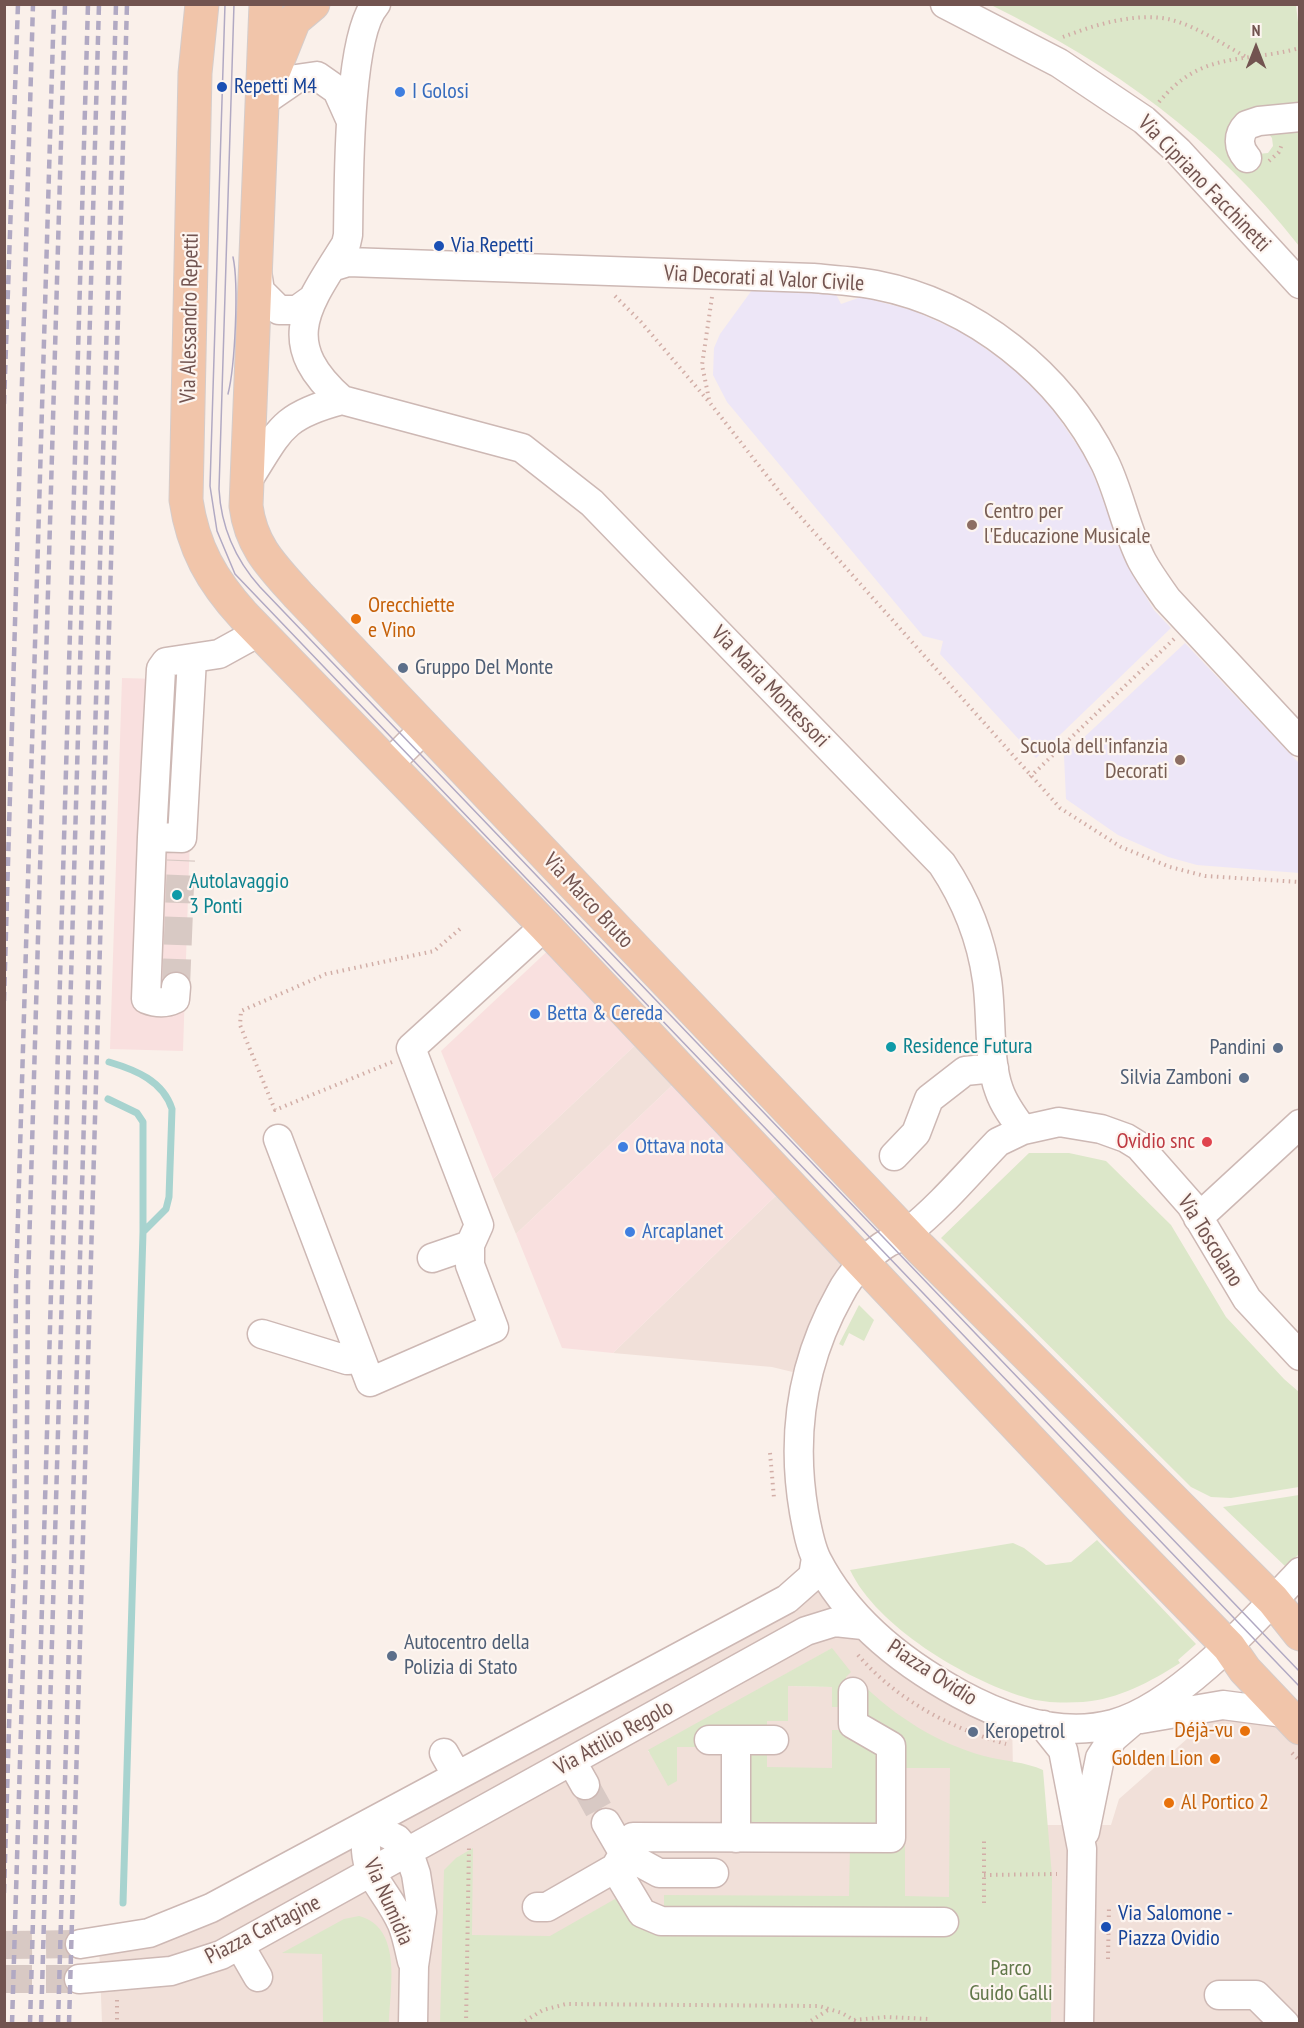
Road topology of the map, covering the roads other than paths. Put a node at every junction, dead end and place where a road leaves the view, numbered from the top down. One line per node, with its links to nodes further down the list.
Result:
1 (184, 4): 7 (main road)
2 (202, 4): 7 (main road, Via Alessandro Repetti)
3 (266, 4): 8 (main road)
4 (313, 4): 8 (main road)
5 (376, 4): 10 (street)
6 (945, 4): 14 (street, Via Cipriano Facchinetti)
7 (195, 73): 18 (main road, Via Alessandro Repetti)
8 (264, 100): 10 (street); 13 (main road)
9 (1299, 117): 11 (street)
10 (350, 119): 12 (street)
11 (1247, 158)
12 (329, 271): 15 (street); 21 (street, Via Decorati al Valor Civile)
13 (257, 272): 15 (street); 17 (main road)
14 (1299, 284)
15 (311, 300): 16 (street)
16 (342, 400): 17 (street); 26 (street, Via Maria Montessori)
17 (248, 480): 20 (main road, Via Marco Bruto)
18 (251, 624): 19 (street); 22 (main road)
19 (192, 659): 23 (street); 23 (street)
20 (425, 728): 22 (street); 32 (main road, Via Marco Bruto)
21 (1299, 742)
22 (389, 764): 24 (main road)
23 (152, 837): 25 (street)
24 (545, 926): 33 (street); 35 (main road)
25 (176, 987)
26 (994, 1068): 28 (street, Via Maria Montessori); 30 (street)
27 (1299, 1124): 31 (street)
28 (1023, 1130): 31 (street, Via Toscolano); 32 (street, Via Toscolano)
29 (278, 1139): 38 (street)
30 (894, 1156)
31 (1198, 1218): 37 (street, Via Toscolano)
32 (906, 1234): 35 (street, Piazza Ovidio); 41 (main road)
33 (470, 1245): 34 (street); 38 (street)
34 (432, 1258)
35 (863, 1264): 39 (street, Piazza Ovidio); 44 (main road)
36 (262, 1335): 38 (street)
37 (1299, 1356)
38 (361, 1359)
39 (816, 1558): 42 (street, Piazza Ovidio); 51 (street, Via Attilio Regolo)
40 (1299, 1572): 41 (street)
41 (1273, 1600): 43 (main road); 44 (street)
42 (863, 1625): 48 (street, Piazza Ovidio); 54 (street, Via Attilio Regolo)
43 (1299, 1634)
44 (1229, 1647): 46 (street); 47 (main road)
45 (853, 1692): 52 (street)
46 (1131, 1718): 47 (street, Piazza Ovidio); 48 (street, Piazza Ovidio); 53 (street)
47 (1292, 1720)
48 (1043, 1725): 53 (street)
49 (774, 1740): 52 (street)
50 (606, 1823): 55 (street)
51 (368, 1825): 54 (street, Via Numidia); 57 (street, Via Numidia); 60 (street, Piazza Cartagine)
52 (736, 1838): 55 (street)
53 (1082, 1849): 67 (street)
54 (409, 1852): 57 (street, Via Attilio Regolo); 62 (street, Via Numidia)
55 (619, 1861): 56 (street); 58 (street); 59 (street)
56 (714, 1873)
57 (371, 1874): 61 (street, Piazza Cartagine); 62 (street, Via Numidia)
58 (537, 1907)
59 (944, 1922)
60 (80, 1944)
61 (240, 1946): 63 (street); 64 (street, Piazza Cartagine)
62 (414, 1966): 66 (street, Via Numidia)
63 (258, 1977)
64 (79, 1979)
65 (1219, 1995): 68 (street)
66 (413, 2024)
67 (1079, 2024)
68 (1285, 2024)

